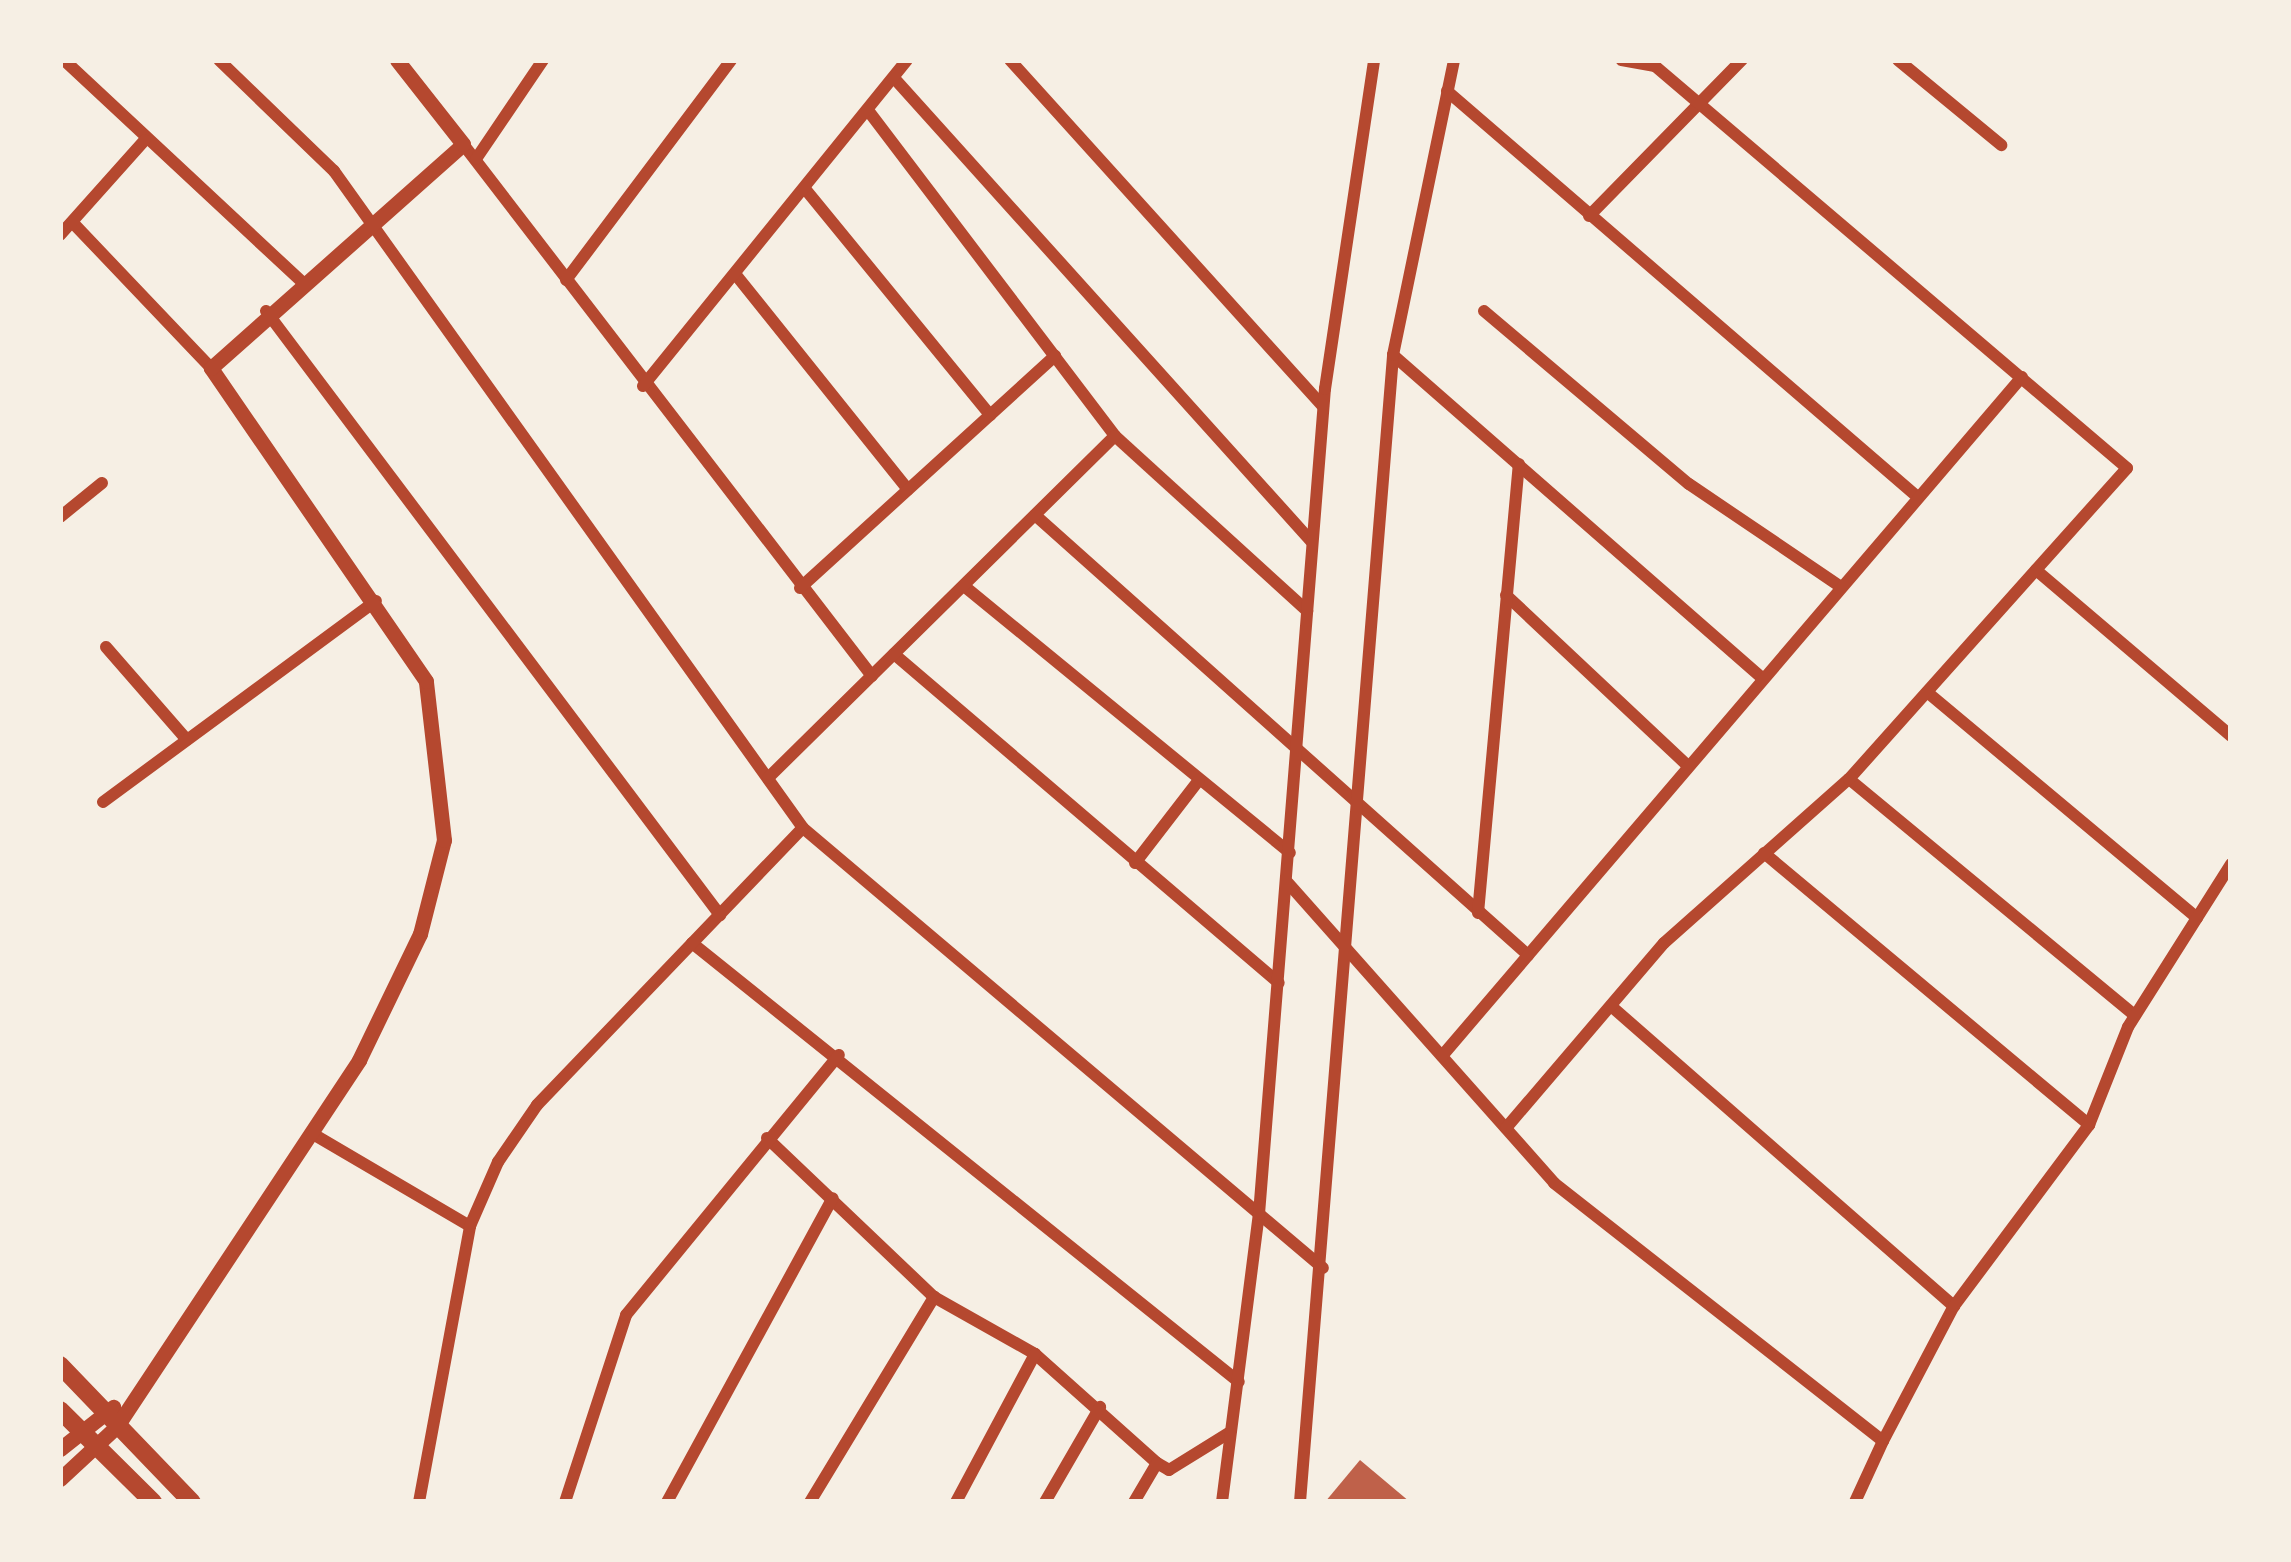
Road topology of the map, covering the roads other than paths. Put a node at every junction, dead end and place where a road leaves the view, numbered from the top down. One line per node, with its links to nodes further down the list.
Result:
1 (219, 60): 24 (street)
2 (398, 60): 19 (street)
3 (544, 60): 21 (street)
4 (731, 60): 29 (street)
5 (908, 60): 14 (street)
6 (1010, 60): 37 (street)
7 (1374, 60): 37 (street)
8 (1454, 60): 15 (street)
9 (1622, 60): 13 (street)
10 (1742, 60): 16 (street)
11 (1898, 60): 20 (street)
12 (63, 62): 18 (street)
13 (1656, 63): 16 (street)
14 (894, 78): 17 (street); 46 (street)
15 (1447, 91): 23 (street); 32 (street)
16 (1701, 105): 23 (street); 35 (street)
17 (870, 113): 22 (street); 33 (street)
18 (145, 140): 25 (street); 28 (street)
19 (463, 143): 21 (street); 24 (street)
20 (2001, 145)
21 (476, 159): 29 (street)
22 (806, 190): 27 (street); 38 (street)
23 (1589, 216): 43 (street)
24 (368, 222): 28 (street); 63 (street)
25 (74, 224): 26 (street); 34 (street)
26 (60, 235)
27 (736, 275): 36 (street); 42 (street)
28 (301, 280): 30 (street)
29 (566, 280): 36 (street)
30 (266, 311): 34 (street); 75 (street)
31 (1484, 311): 48 (street)
32 (1393, 355): 40 (street); 67 (street)
33 (1054, 356): 38 (street); 39 (street)
34 (212, 368): 52 (street)
35 (2022, 377): 43 (street); 47 (street)
36 (643, 386): 50 (street)
37 (1323, 406): 46 (street)
38 (990, 415): 42 (street)
39 (1115, 436): 44 (street); 53 (street)
40 (1520, 464): 51 (street); 57 (street)
41 (102, 483): 45 (street)
42 (908, 490): 50 (street)
43 (1914, 494): 48 (street)
44 (1035, 515): 49 (street); 61 (street)
45 (60, 517)
46 (1310, 541): 53 (street)
47 (2036, 570): 58 (street); 59 (street)
48 (1838, 585): 57 (street)
49 (964, 586): 55 (street); 65 (street)
50 (800, 588): 56 (street)
51 (1506, 595): 62 (street); 74 (street)
52 (377, 600): 60 (street); 87 (street)
53 (1307, 611): 61 (street)
54 (106, 647): 60 (street)
55 (894, 654): 56 (street); 71 (street)
56 (872, 676): 63 (street)
57 (1761, 677): 62 (street)
58 (1927, 692): 64 (street); 76 (street)
59 (2231, 736)
60 (187, 740): 66 (street)
61 (1300, 744): 67 (street); 69 (street)
62 (1687, 765): 79 (street)
63 (768, 778): 68 (street)
64 (1850, 779): 70 (street); 82 (street)
65 (1199, 780): 69 (street); 71 (street)
66 (103, 802)
67 (1359, 804): 74 (street); 77 (street)
68 (803, 828): 75 (street); 90 (street)
69 (1290, 853): 73 (street)
70 (1763, 853): 81 (street); 85 (street)
71 (1135, 863): 80 (street)
72 (2231, 865): 76 (street)
73 (1288, 884): 77 (street); 80 (street)
74 (1478, 913): 79 (street)
75 (719, 915): 78 (street)
76 (2197, 918): 82 (street)
77 (1345, 942): 84 (street); 92 (street)
78 (692, 944): 83 (street); 91 (street)
79 (1528, 956): 84 (street)
80 (1280, 983): 90 (street)
81 (1611, 1006): 86 (street); 94 (street)
82 (2135, 1016): 85 (street)
83 (839, 1055): 88 (street); 97 (street)
84 (1442, 1056): 86 (street)
85 (2089, 1124): 94 (street)
86 (1506, 1129): 103 (street)
87 (313, 1134): 91 (street); 100 (street)
88 (767, 1138): 89 (street); 108 (street)
89 (833, 1198): 93 (street); 112 (street)
90 (1259, 1214): 92 (street); 97 (street)
91 (470, 1226): 111 (street)
92 (1323, 1268): 118 (street)
93 (934, 1297): 95 (street); 113 (street)
94 (1954, 1306): 103 (street)
95 (1035, 1354): 98 (street); 114 (street)
96 (60, 1365): 100 (main road)
97 (1239, 1382): 102 (street)
98 (1100, 1407): 106 (street); 115 (street)
99 (60, 1410): 101 (main road)
100 (111, 1419): 101 (street); 104 (street); 110 (main road)
101 (80, 1431): 104 (main road); 105 (street)
102 (1229, 1432): 106 (street); 117 (street)
103 (1883, 1441): 119 (street)
104 (96, 1448): 107 (street); 109 (main road)
105 (60, 1449)
106 (1157, 1463): 116 (street)
107 (60, 1479)
108 (567, 1501)
109 (153, 1502)
110 (192, 1502)
111 (419, 1502)
112 (667, 1502)
113 (810, 1502)
114 (956, 1502)
115 (1045, 1502)
116 (1134, 1502)
117 (1222, 1502)
118 (1300, 1502)
119 (1855, 1502)

